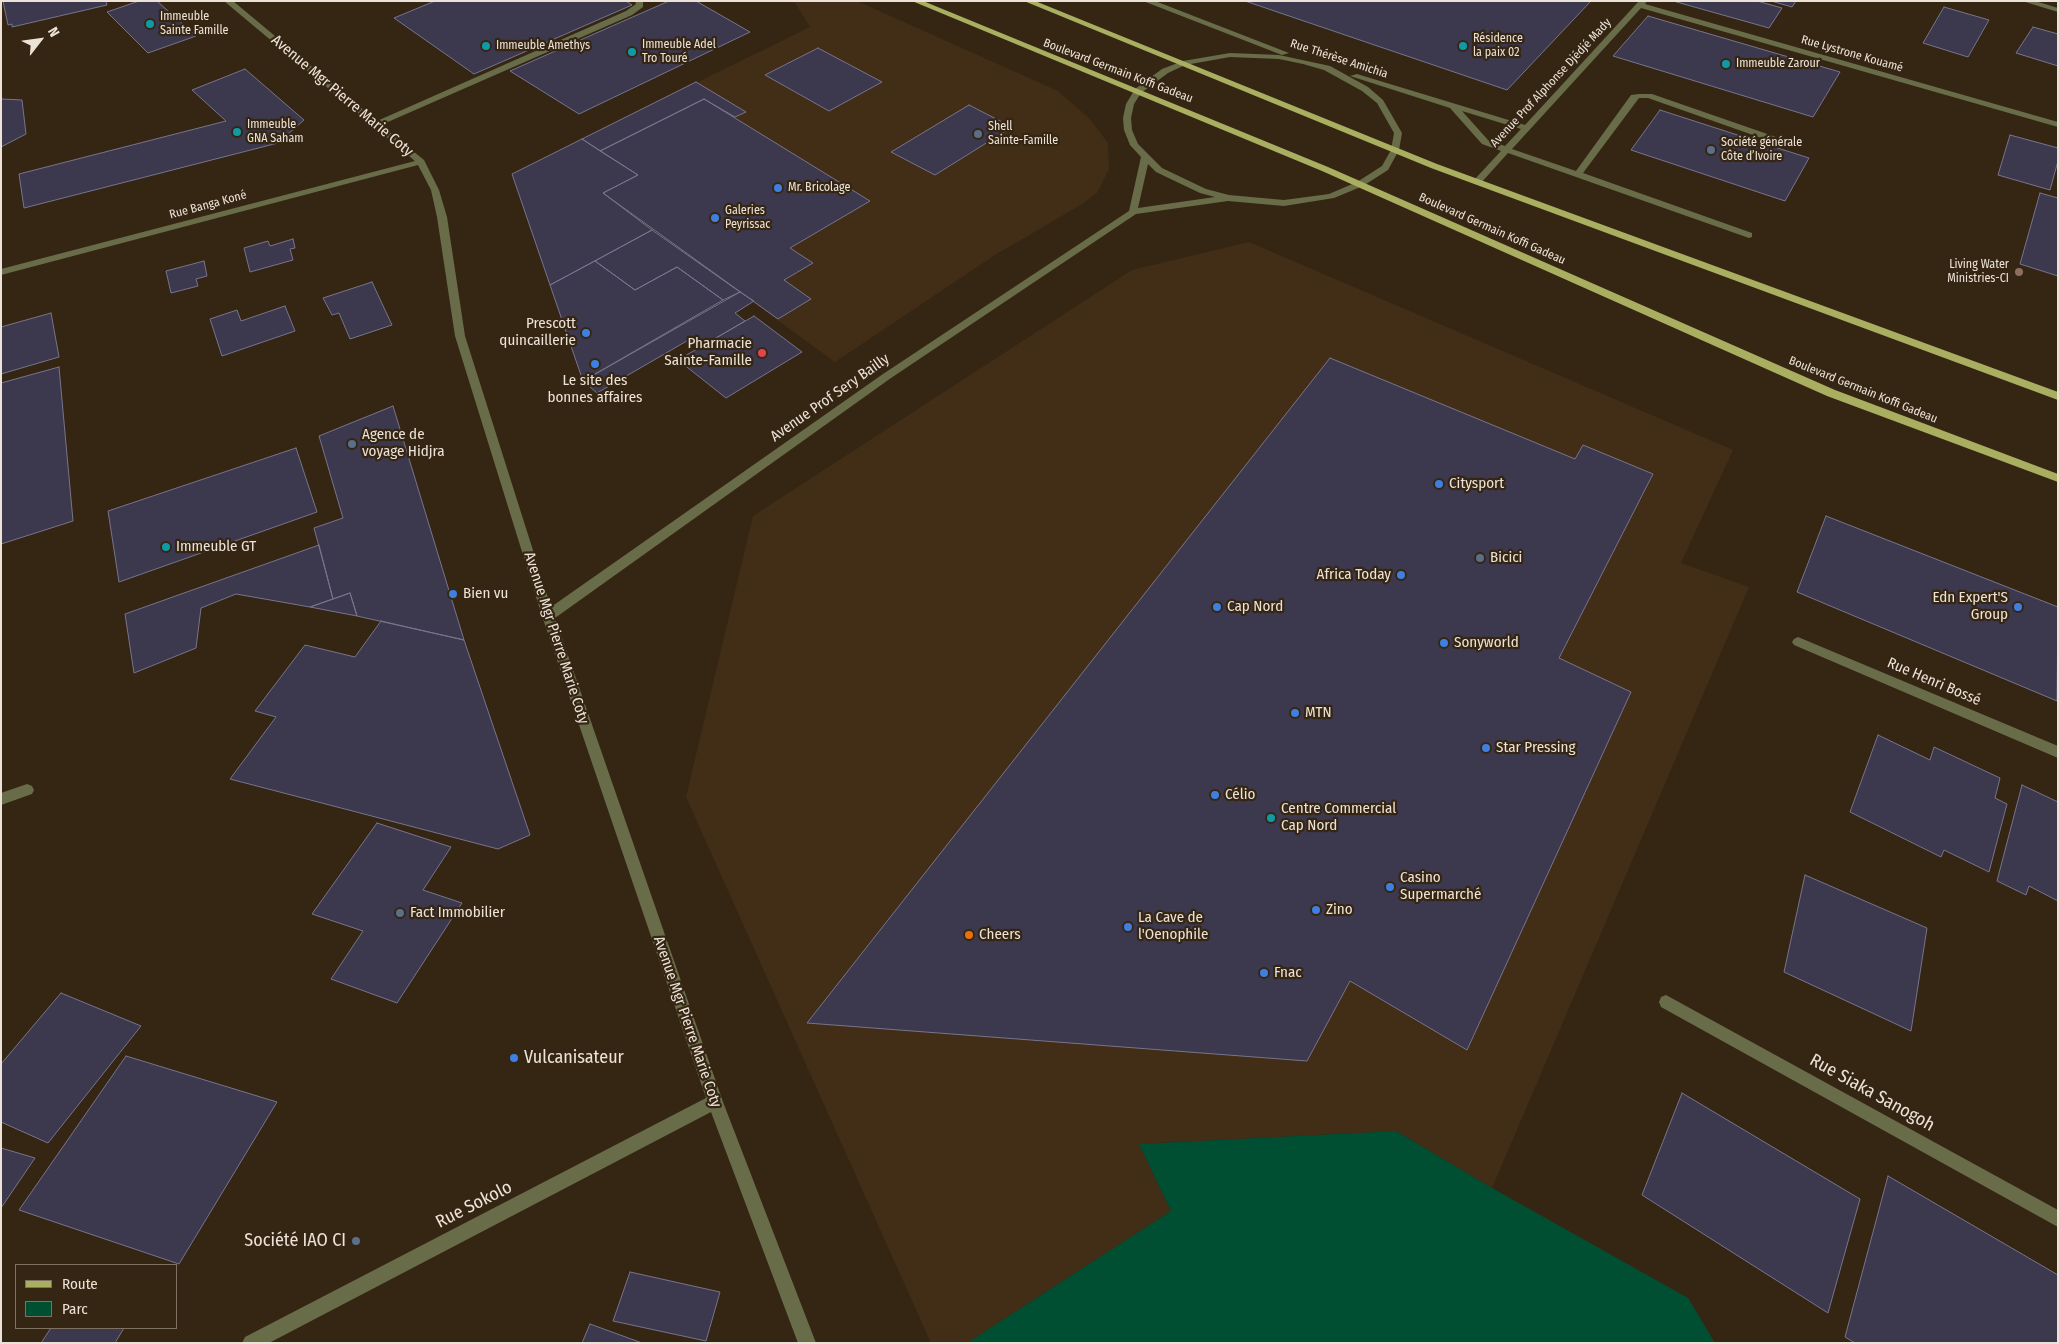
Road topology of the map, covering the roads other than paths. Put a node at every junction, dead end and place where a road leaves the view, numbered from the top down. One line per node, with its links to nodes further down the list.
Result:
1 (228, 1): 13 (street, Avenue Mgr Pierre Marie Coty)
2 (639, 1): 13 (street)
3 (916, 1): 11 (main road, Boulevard Germain Koffi Gadeau)
4 (1028, 1): 9 (main road, Boulevard Germain Koffi Gadeau)
5 (1147, 1): 10 (street, Rue Thérèse Amichia)
6 (2026, 1): 8 (street)
7 (1642, 3): 14 (street, Rue Lystrone Kouamé); 15 (street, Avenue Prof Alphonse Djédjé Mady)
8 (2058, 10)
9 (1184, 64): 10 (street); 11 (street); 17 (main road, Boulevard Germain Koffi Gadeau)
10 (1327, 68): 12 (street, Rue Thérèse Amichia); 17 (street)
11 (1138, 91): 18 (street); 22 (main road, Boulevard Germain Koffi Gadeau)
12 (1454, 106): 15 (street, Rue Thérèse Amichia); 20 (street)
13 (376, 124): 19 (street, Avenue Mgr Pierre Marie Coty)
14 (2058, 125)
15 (1526, 128): 21 (street, Avenue Prof Alphonse Djédjé Mady)
16 (1773, 139): 20 (street)
17 (1395, 150): 21 (main road, Boulevard Germain Koffi Gadeau); 22 (street)
18 (1145, 158): 23 (street); 24 (street)
19 (421, 162): 26 (street, Rue Banga Koné); 29 (street, Avenue Mgr Pierre Marie Coty)
20 (1577, 175): 25 (street)
21 (1477, 182): 27 (main road, Boulevard Germain Koffi Gadeau)
22 (1360, 184): 23 (street); 28 (main road, Boulevard Germain Koffi Gadeau)
23 (1228, 198): 24 (street, Avenue Prof Sery Bailly)
24 (1133, 212): 29 (street, Avenue Prof Sery Bailly)
25 (1749, 235)
26 (1, 272)
27 (2058, 396)
28 (2058, 478)
29 (548, 616): 35 (street, Avenue Mgr Pierre Marie Coty)
30 (1798, 642): 31 (street, Rue Henri Bossé)
31 (2058, 752)
32 (27, 790): 33 (street)
33 (1, 799)
34 (1666, 1002): 36 (street, Rue Siaka Sanogoh)
35 (715, 1102): 37 (street, Rue Sokolo); 38 (street, Avenue Mgr Pierre Marie Coty)
36 (2058, 1219)
37 (251, 1343)
38 (807, 1343)

